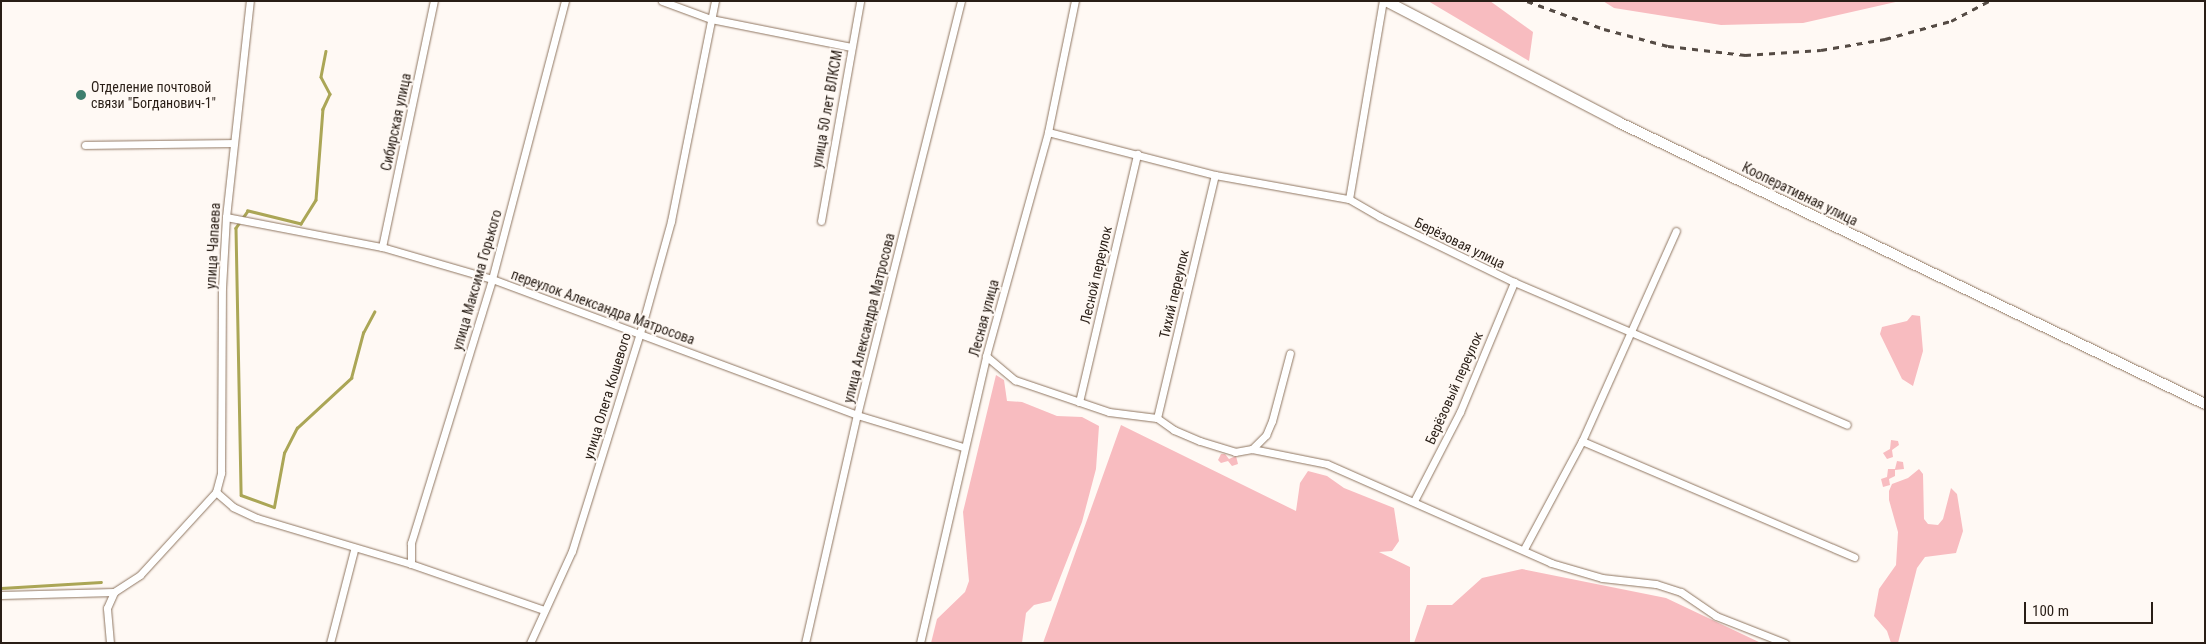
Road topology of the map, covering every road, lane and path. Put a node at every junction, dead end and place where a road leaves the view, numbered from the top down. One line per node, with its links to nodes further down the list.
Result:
1 (250, 1): 13 (street, улица Чапаева)
2 (434, 1): 21 (street, Сибирская улица)
3 (565, 1): 22 (street, улица Максима Горького)
4 (662, 1): 10 (street)
5 (715, 1): 10 (street, улица Олега Кошевого)
6 (860, 1): 11 (street, улица 50 лет ВЛКСМ)
7 (960, 1): 30 (street, улица Александра Матросова)
8 (1075, 1): 12 (street, Лесная улица)
9 (1384, 1): 17 (street); 29 (main road, Кооперативная улица)
10 (711, 19): 11 (street); 25 (street, улица Олега Кошевого)
11 (851, 47): 19 (street, улица 50 лет ВЛКСМ)
12 (1048, 132): 15 (street, Берёзовая улица); 27 (street, Лесная улица)
13 (232, 143): 14 (street); 18 (street, улица Чапаева)
14 (85, 145)
15 (1137, 154): 16 (street, Берёзовая улица); 28 (street, Лесной переулок)
16 (1215, 175): 17 (street, Берёзовая улица); 31 (street, Тихий переулок)
17 (1349, 199): 23 (street, Берёзовая улица)
18 (226, 217): 21 (street, переулок Александра Матросова); 36 (street, улица Чапаева)
19 (821, 221)
20 (1676, 231): 24 (street)
21 (382, 247): 22 (street, переулок Александра Матросова)
22 (492, 279): 25 (street, переулок Александра Матросова); 41 (street, улица Максима Горького)
23 (1514, 282): 24 (street, Берёзовая улица); 37 (street, Берёзовый переулок)
24 (1632, 332): 32 (street, Берёзовая улица); 33 (street)
25 (640, 333): 30 (street, переулок Александра Матросова); 44 (street, улица Олега Кошевого)
26 (1290, 353): 35 (street)
27 (986, 356): 28 (street); 34 (street, Лесная улица)
28 (1079, 402): 31 (street)
29 (2205, 404)
30 (858, 415): 34 (street, переулок Александра Матросова); 48 (street, улица Александра Матросова)
31 (1157, 418): 35 (street)
32 (1847, 425)
33 (1582, 442): 38 (street); 40 (street)
34 (964, 447): 49 (street, Лесная улица)
35 (1252, 449): 37 (street)
36 (216, 492): 39 (street); 42 (street)
37 (1414, 501): 38 (street)
38 (1524, 549): 50 (street)
39 (354, 550): 41 (street); 46 (street)
40 (1854, 557)
41 (411, 564): 44 (street)
42 (114, 592): 43 (street); 45 (street)
43 (1, 595)
44 (544, 610): 47 (street, улица Олега Кошевого)
45 (110, 643)
46 (330, 643)
47 (530, 643)
48 (805, 643)
49 (920, 643)
50 (1785, 643)

